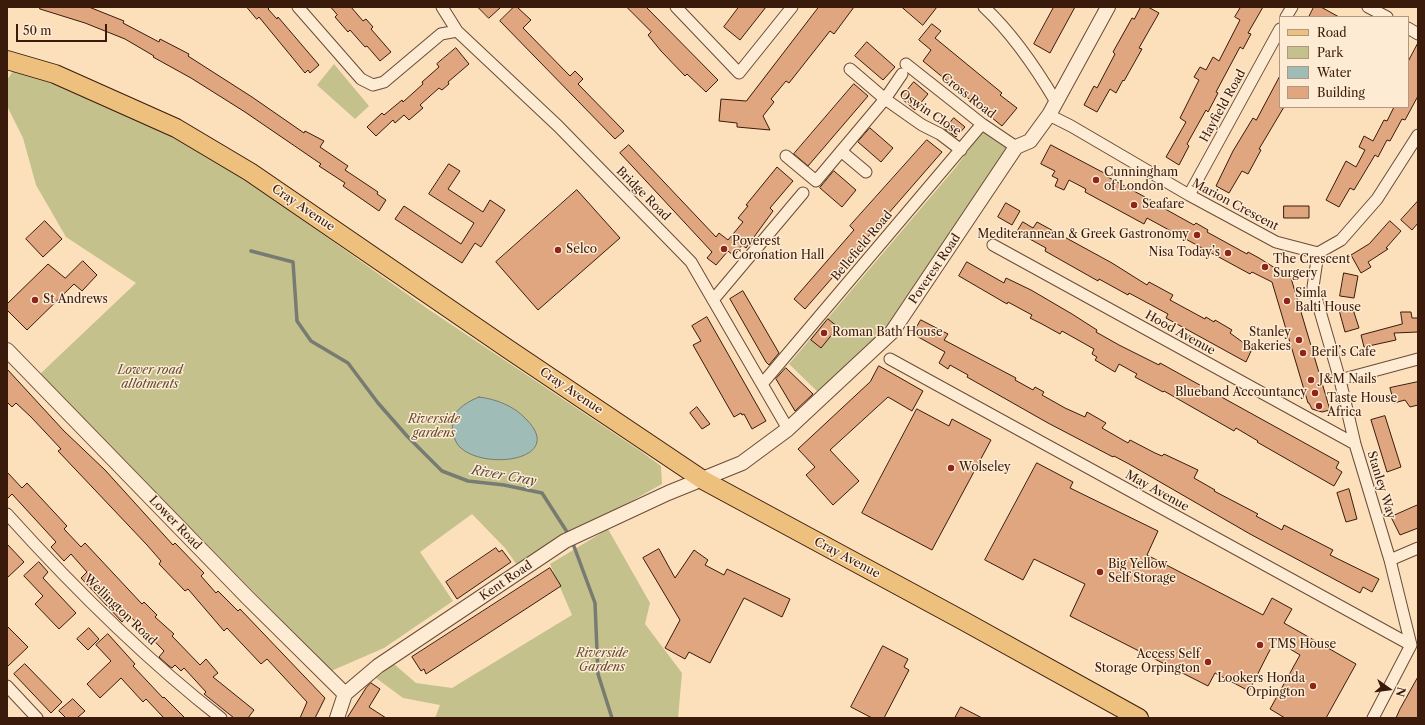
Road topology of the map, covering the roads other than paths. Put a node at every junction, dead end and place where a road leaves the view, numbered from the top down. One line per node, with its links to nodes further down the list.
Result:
1 (298, 7): 12 (street)
2 (442, 7): 12 (street, Bridge Road)
3 (676, 7): 4 (street)
4 (792, 7)
5 (984, 7): 20 (street)
6 (1108, 7): 20 (street, Poverest Road)
7 (1292, 7): 9 (street)
8 (1368, 7): 10 (street)
9 (1287, 16)
10 (1385, 16)
11 (1409, 29): 14 (street)
12 (457, 31): 33 (street, Bridge Road)
13 (1279, 31): 30 (street, Hayfield Road)
14 (1418, 34)
15 (7, 60): 41 (main road, Cray Avenue)
16 (906, 64): 22 (street, Cross Road)
17 (850, 69): 19 (street, Oswin Close)
18 (902, 74): 19 (street, Oswin Close)
19 (885, 99): 25 (street, Oswin Close); 26 (street, Oswin Close)
20 (1056, 102): 21 (street, Poverest Road)
21 (1049, 115): 24 (street, Poverest Road); 30 (street, Marion Crescent)
22 (982, 124): 24 (street, Cross Road); 26 (street, Bellefield Road)
23 (1418, 135): 32 (street)
24 (1016, 147): 39 (street, Poverest Road)
25 (842, 150): 27 (street, Oswin Close); 28 (street)
26 (960, 150): 38 (street, Bellefield Road)
27 (786, 156)
28 (866, 172)
29 (803, 193): 33 (street)
30 (1189, 195): 32 (street, Marion Crescent)
31 (992, 245): 40 (street, Hood Avenue)
32 (1318, 253): 37 (street, Stanley Way)
33 (713, 300): 38 (street, Bridge Road)
34 (7, 350): 47 (street, Lower Road)
35 (890, 359): 45 (street, May Avenue)
36 (1418, 359): 37 (street)
37 (1340, 380): 40 (street, Stanley Way)
38 (762, 384): 39 (street, Bridge Road)
39 (788, 429): 41 (street, Poverest Road)
40 (1355, 444): 44 (street, Stanley Way)
41 (703, 480): 47 (street, Kent Road); 51 (main road, Cray Avenue)
42 (7, 514): 49 (street, Wellington Road)
43 (1418, 548): 44 (street)
44 (1390, 560): 45 (street, Stanley Way)
45 (1411, 645): 52 (street)
46 (7, 686): 48 (street)
47 (345, 694): 50 (street)
48 (37, 718)
49 (221, 718)
50 (337, 718)
51 (1139, 718)
52 (1373, 718)

